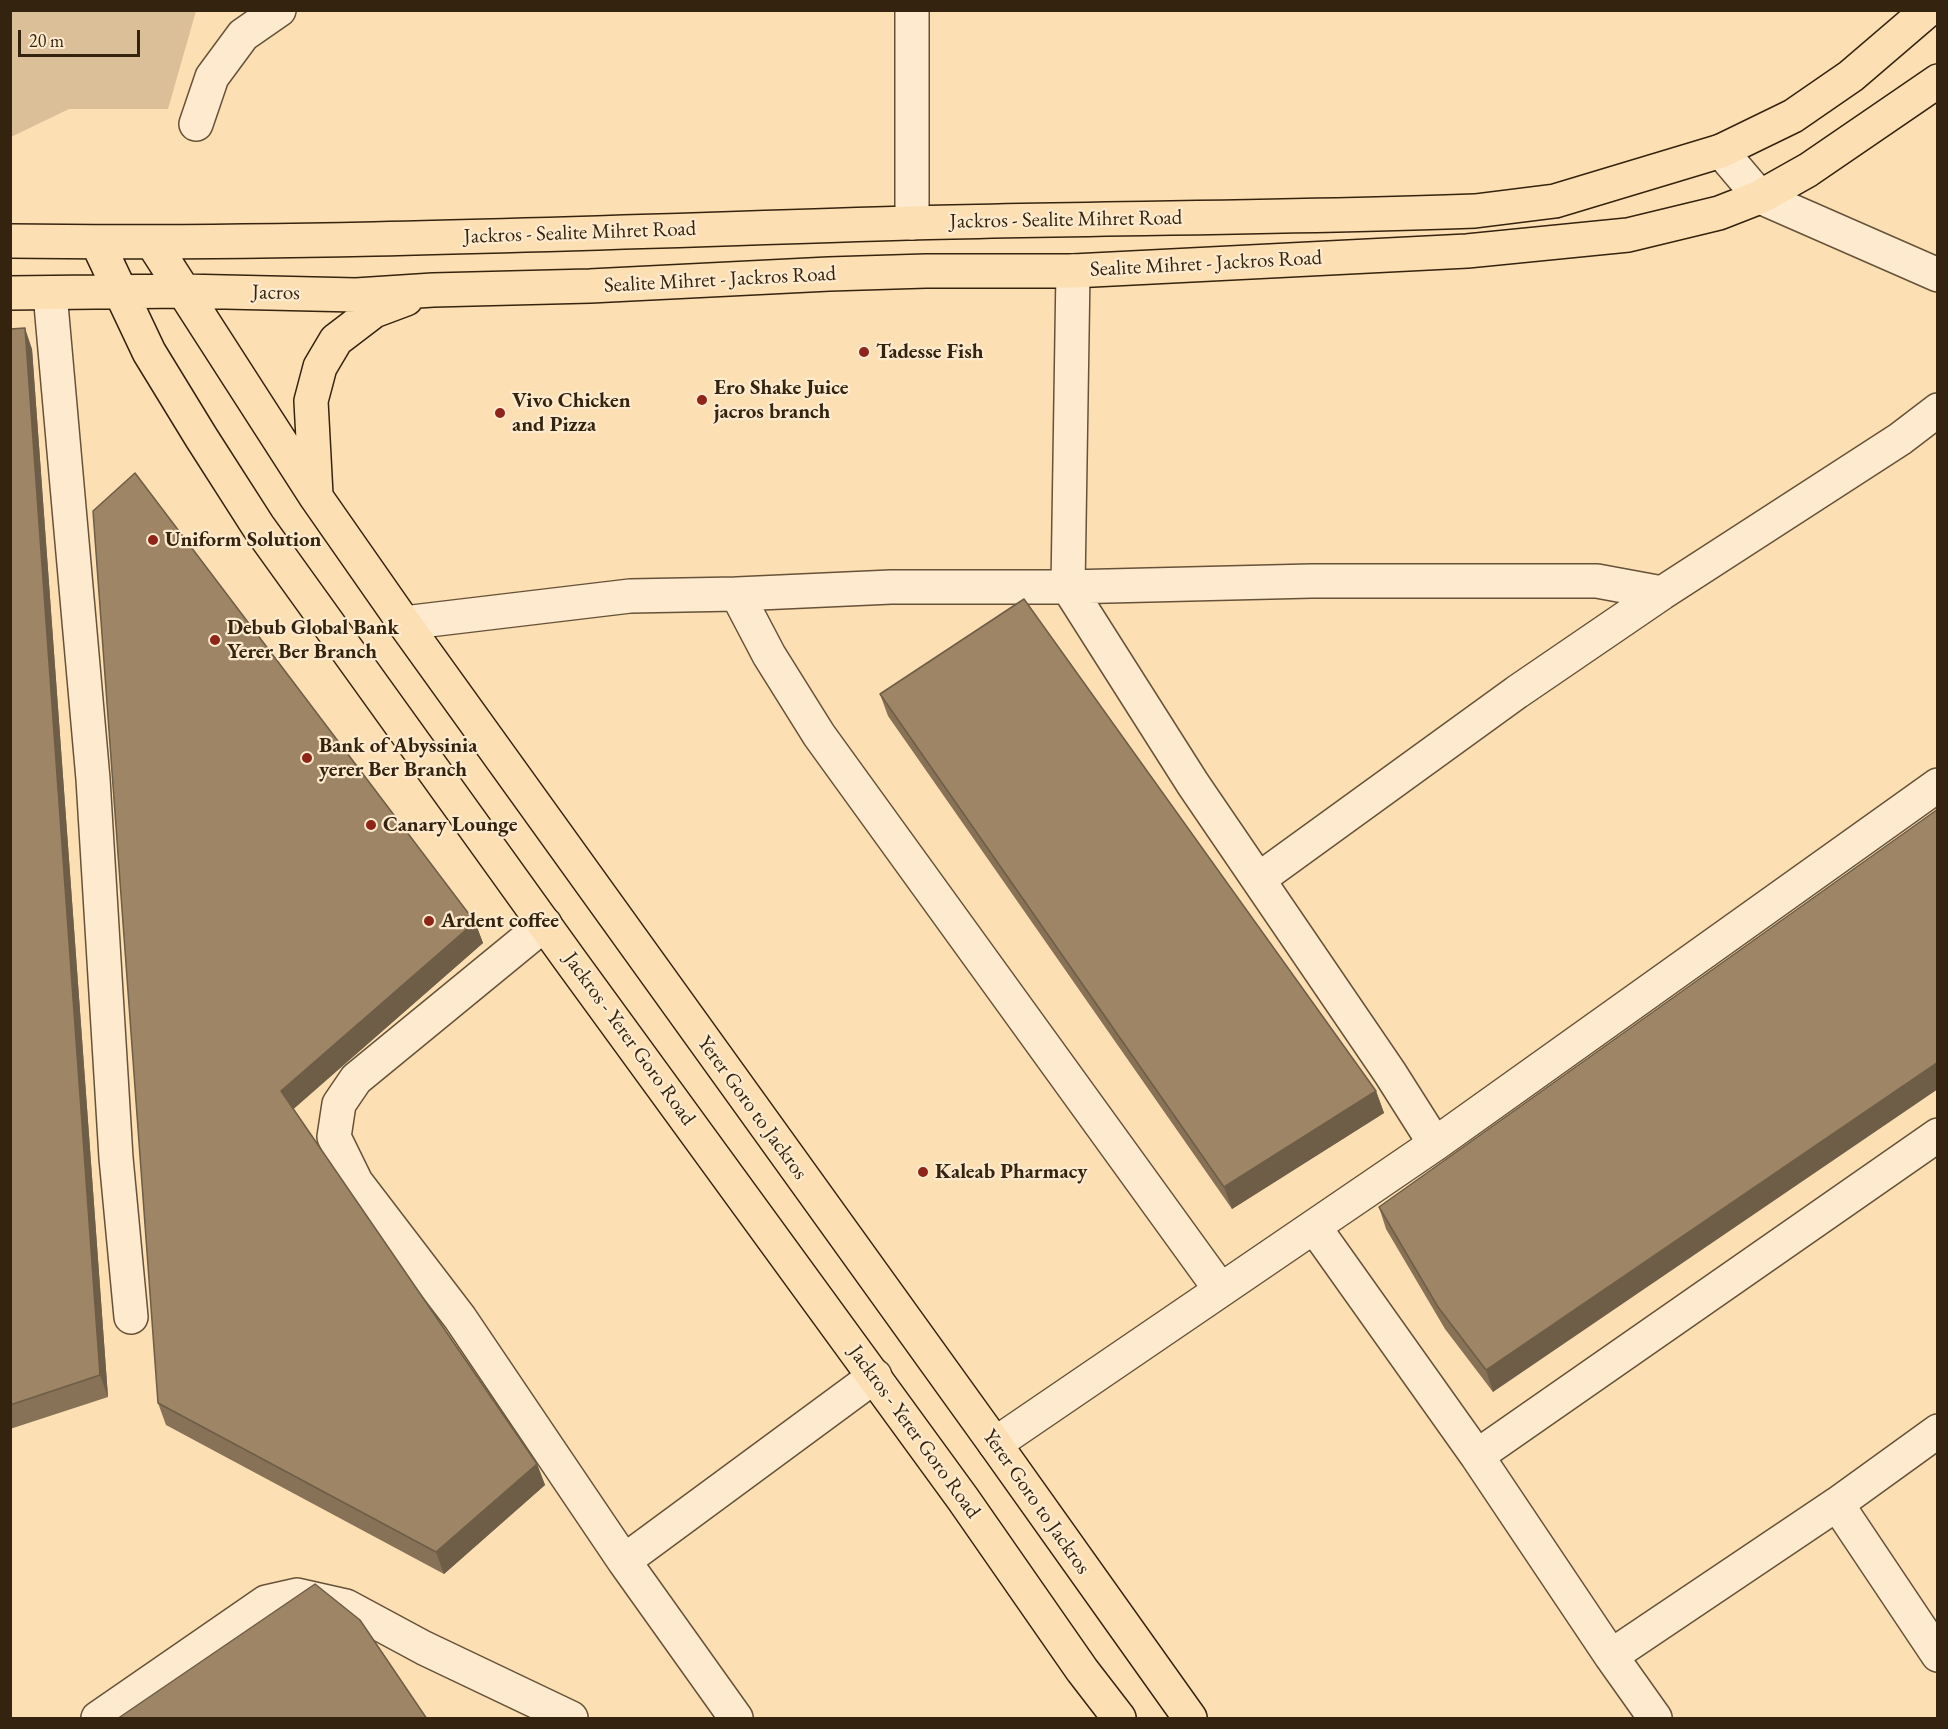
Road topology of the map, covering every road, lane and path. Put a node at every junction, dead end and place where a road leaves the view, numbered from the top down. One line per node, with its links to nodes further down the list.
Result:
1 (279, 10): 5 (street)
2 (912, 10): 8 (street)
3 (1928, 10): 6 (main road, Jackros - Sealite Mihret Road)
4 (1938, 81): 7 (main road, Sealite Mihret - Jackros Road)
5 (196, 124)
6 (1721, 151): 7 (street); 8 (main road, Jackros - Sealite Mihret Road)
7 (1760, 197): 12 (main road, Sealite Mihret - Jackros Road); 13 (street)
8 (912, 223): 11 (main road, Jackros - Sealite Mihret Road)
9 (10, 241): 10 (main road)
10 (97, 242): 11 (main road); 15 (main road)
11 (152, 242): 16 (main road, Yerer Goro to Jackros)
12 (1072, 271): 14 (main road, Sealite Mihret - Jackros Road); 21 (street)
13 (1938, 275)
14 (434, 290): 16 (main road, Jacros); 20 (main road)
15 (118, 291): 16 (main road, Jacros); 17 (main road, Jacros); 27 (main road, Jackros - Yerer Goro Road)
16 (182, 291): 20 (main road, Yerer Goro to Jackros)
17 (50, 292): 18 (main road, Jacros); 32 (street)
18 (10, 293)
19 (1938, 410): 22 (street)
20 (316, 497): 24 (main road, Yerer Goro to Jackros)
21 (1068, 587): 22 (street); 23 (street); 26 (street)
22 (1662, 593): 26 (street)
23 (737, 594): 24 (street); 31 (street)
24 (404, 623): 35 (main road, Yerer Goro to Jackros)
25 (1938, 785): 29 (street)
26 (1258, 879): 29 (street)
27 (545, 924): 33 (main road, Jackros - Yerer Goro Road); 38 (street)
28 (1938, 1135): 36 (street)
29 (1435, 1144): 30 (street)
30 (1315, 1228): 31 (street); 36 (street)
31 (1220, 1289): 35 (street)
32 (131, 1317)
33 (875, 1376): 38 (street); 44 (main road, Jackros - Yerer Goro Road)
34 (1938, 1431): 37 (street)
35 (995, 1444): 45 (main road, Yerer Goro to Jackros)
36 (1477, 1456): 39 (street)
37 (1838, 1504): 39 (street); 40 (street)
38 (624, 1561): 43 (street)
39 (1611, 1656): 46 (street)
40 (1938, 1656)
41 (559, 1716): 42 (street)
42 (98, 1719)
43 (736, 1719)
44 (1119, 1719)
45 (1190, 1719)
46 (1655, 1719)

